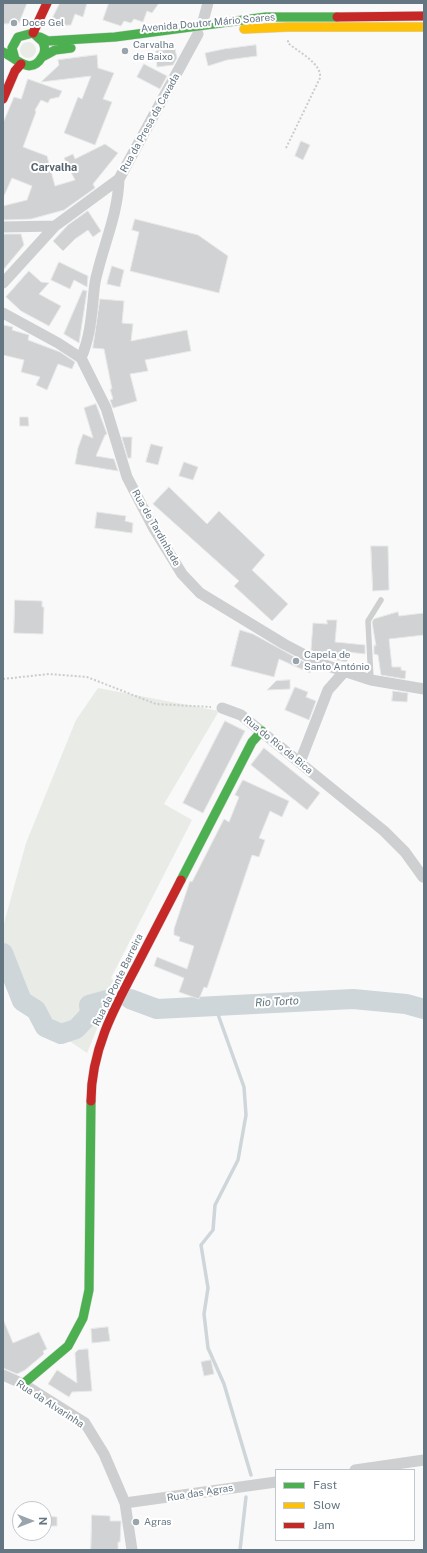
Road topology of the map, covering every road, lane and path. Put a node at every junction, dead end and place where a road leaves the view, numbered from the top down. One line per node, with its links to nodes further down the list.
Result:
1 (47, 3): 7 (main road)
2 (208, 3): 6 (street, Rua da Presa da Cavada)
3 (424, 16): 6 (main road, Avenida Doutor Mário Soares)
4 (288, 27): 5 (main road, Avenida Doutor Mário Soares); 6 (main road, Avenida Doutor Mário Soares); 14 (path)
5 (424, 27)
6 (200, 29): 7 (main road, Avenida Doutor Mário Soares); 11 (main road, Avenida Doutor Mário Soares); 15 (street, Rua da Presa da Cavada)
7 (37, 35): 8 (main road); 11 (main road)
8 (15, 38): 9 (main road); 12 (main road)
9 (3, 43)
10 (3, 52): 12 (main road)
11 (44, 56): 12 (main road)
12 (18, 61): 13 (main road)
13 (3, 99)
14 (286, 148)
15 (119, 179): 16 (street, Rua da Presa da Cavada); 20 (street)
16 (55, 226): 17 (street); 18 (street, Rua da Presa da Cavada)
17 (3, 227)
18 (3, 283)
19 (3, 313): 20 (street)
20 (81, 358): 22 (street, Rua de Tardinhade)
21 (381, 600): 24 (lane)
22 (344, 672): 24 (street, Rua de Tardinhade); 28 (street)
23 (3, 679): 26 (path)
24 (371, 680): 25 (street, Rua de Tardinhade)
25 (424, 689)
26 (222, 708): 27 (street, Rua do Rio da Bica)
27 (262, 731): 28 (street, Rua do Rio da Bica); 31 (main road, Rua da Ponte Barreira)
28 (300, 762): 29 (street, Rua do Rio da Bica)
29 (423, 877)
30 (3, 1375): 31 (street, Rua da Alvarinha)
31 (23, 1384): 35 (street, Rua da Alvarinha)
32 (424, 1460): 33 (street)
33 (362, 1469)
34 (275, 1482): 35 (street, Rua das Agras)
35 (124, 1503): 36 (street, Rua da Alvarinha)
36 (132, 1550)

